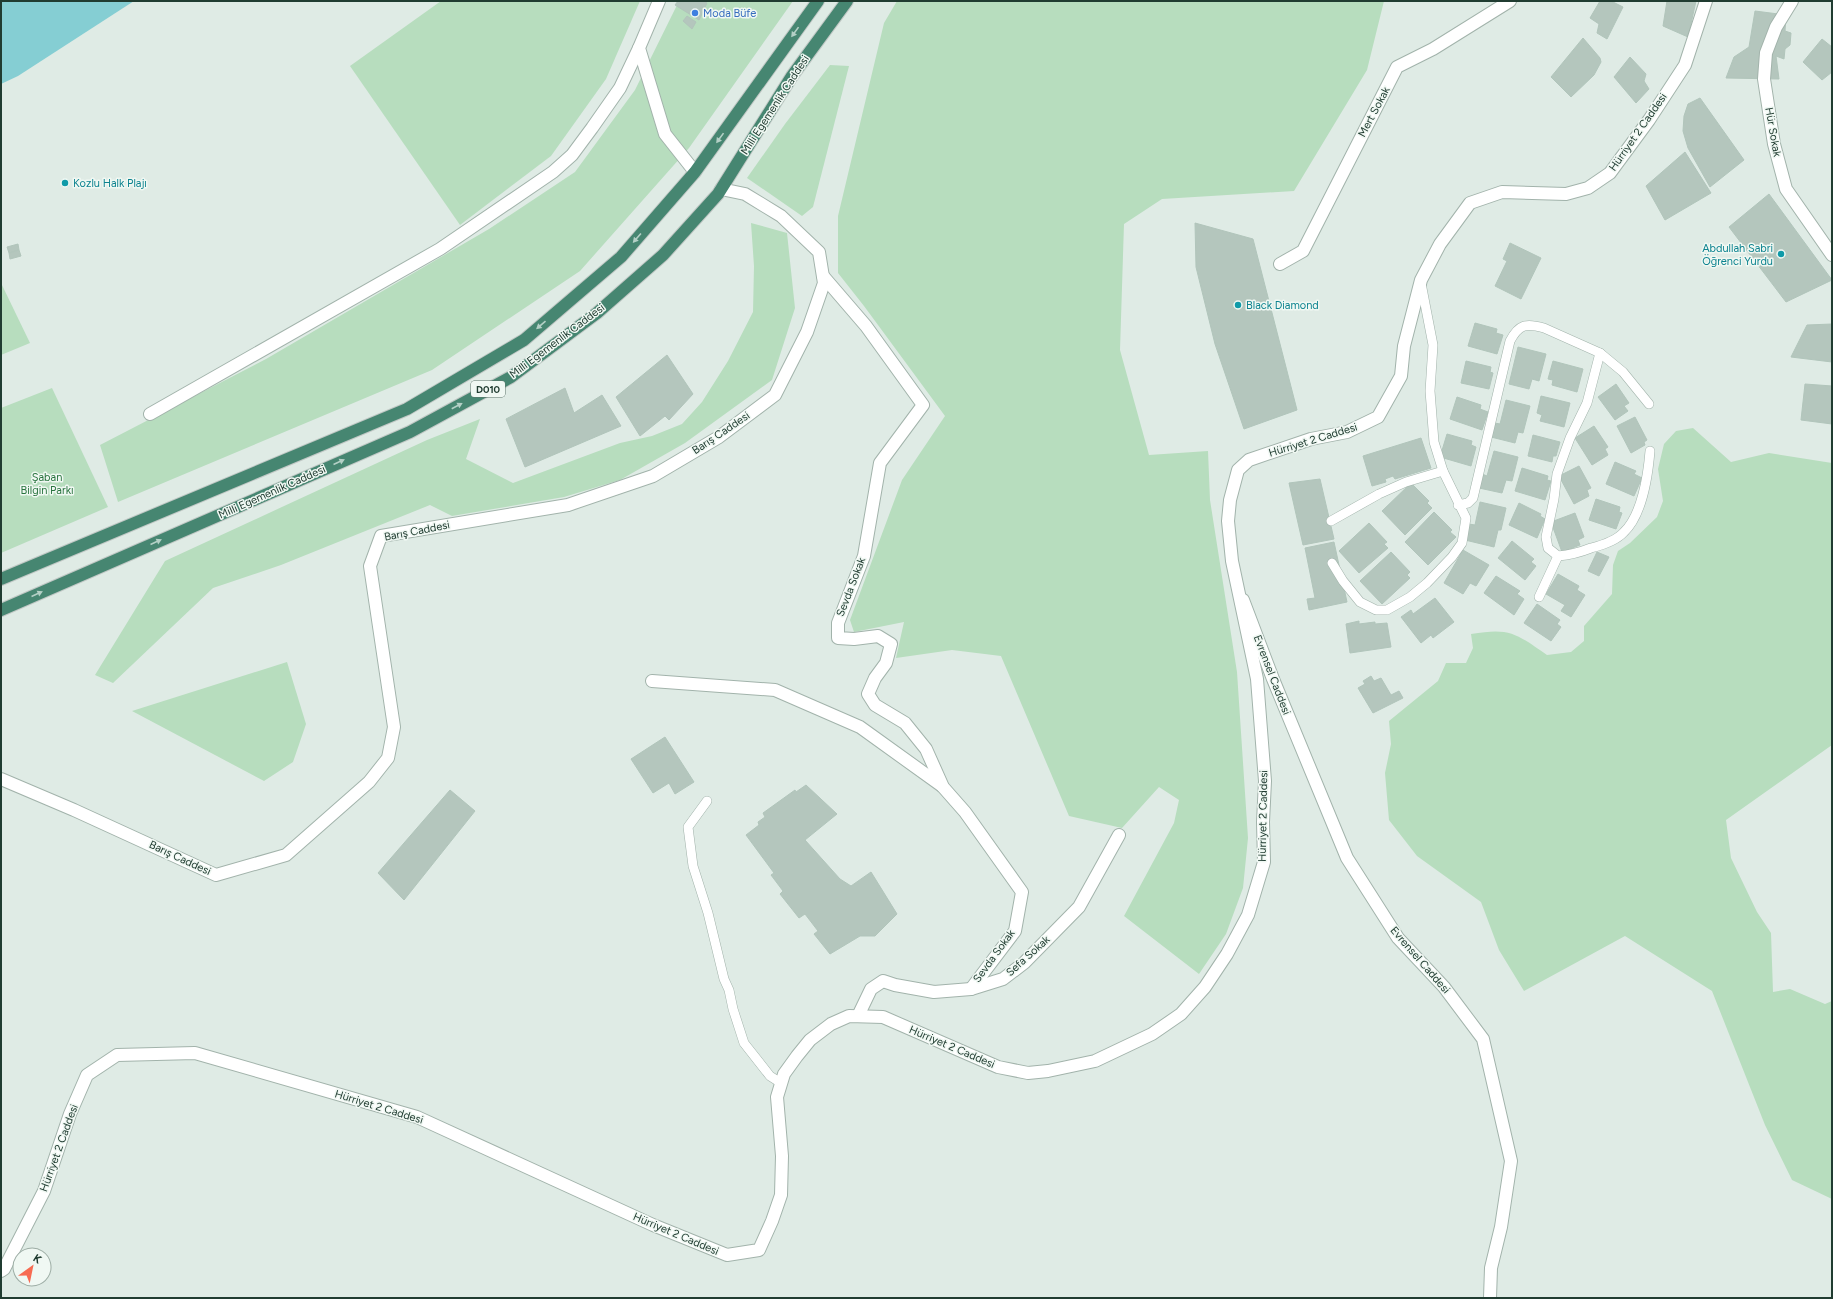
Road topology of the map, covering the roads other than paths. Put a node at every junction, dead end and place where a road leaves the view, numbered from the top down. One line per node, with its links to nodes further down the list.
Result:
1 (659, 1): 7 (street)
2 (818, 1): 8 (highway, Milli Egemenlik Caddesi / D010, one-way to 8)
3 (847, 1): 9 (highway, Milli Egemenlik Caddesi / D010)
4 (1510, 1): 11 (street, Mert Sokak)
5 (1706, 1): 13 (street, Hürriyet 2 Caddesi)
6 (1792, 1): 10 (street, Hür Sokak)
7 (639, 48): 8 (street); 16 (street)
8 (695, 172): 23 (highway, Milli Egemenlik Caddesi / D010, one-way to 23)
9 (721, 189): 12 (street, Barış Caddesi); 26 (highway, Milli Egemenlik Caddesi / D010, one-way to 9)
10 (1832, 255)
11 (1280, 264)
12 (823, 276): 28 (street, Barış Caddesi); 29 (street, Sevda Sokak)
13 (1421, 280): 18 (lane); 24 (street, Hürriyet 2 Caddesi)
14 (1600, 353): 15 (lane); 19 (lane); 21 (lane)
15 (1649, 404)
16 (150, 414)
17 (1650, 451): 21 (lane)
18 (1443, 471): 19 (lane); 20 (lane)
19 (1458, 506): 22 (lane)
20 (1331, 521)
21 (1558, 556): 25 (lane)
22 (1332, 563)
23 (1, 580)
24 (1240, 593): 33 (street, Hürriyet 2 Caddesi); 36 (street, Evrensel Caddesi)
25 (1539, 597)
26 (1, 610)
27 (652, 681): 29 (street)
28 (1, 779)
29 (943, 787): 32 (street, Sevda Sokak)
30 (707, 801): 34 (lane)
31 (1119, 835): 32 (street, Sefa Sokak)
32 (971, 989): 33 (street, Sefa Sokak)
33 (858, 1016): 34 (street, Hürriyet 2 Caddesi)
34 (781, 1083): 35 (street, Hürriyet 2 Caddesi)
35 (1, 1271)
36 (1490, 1298)

